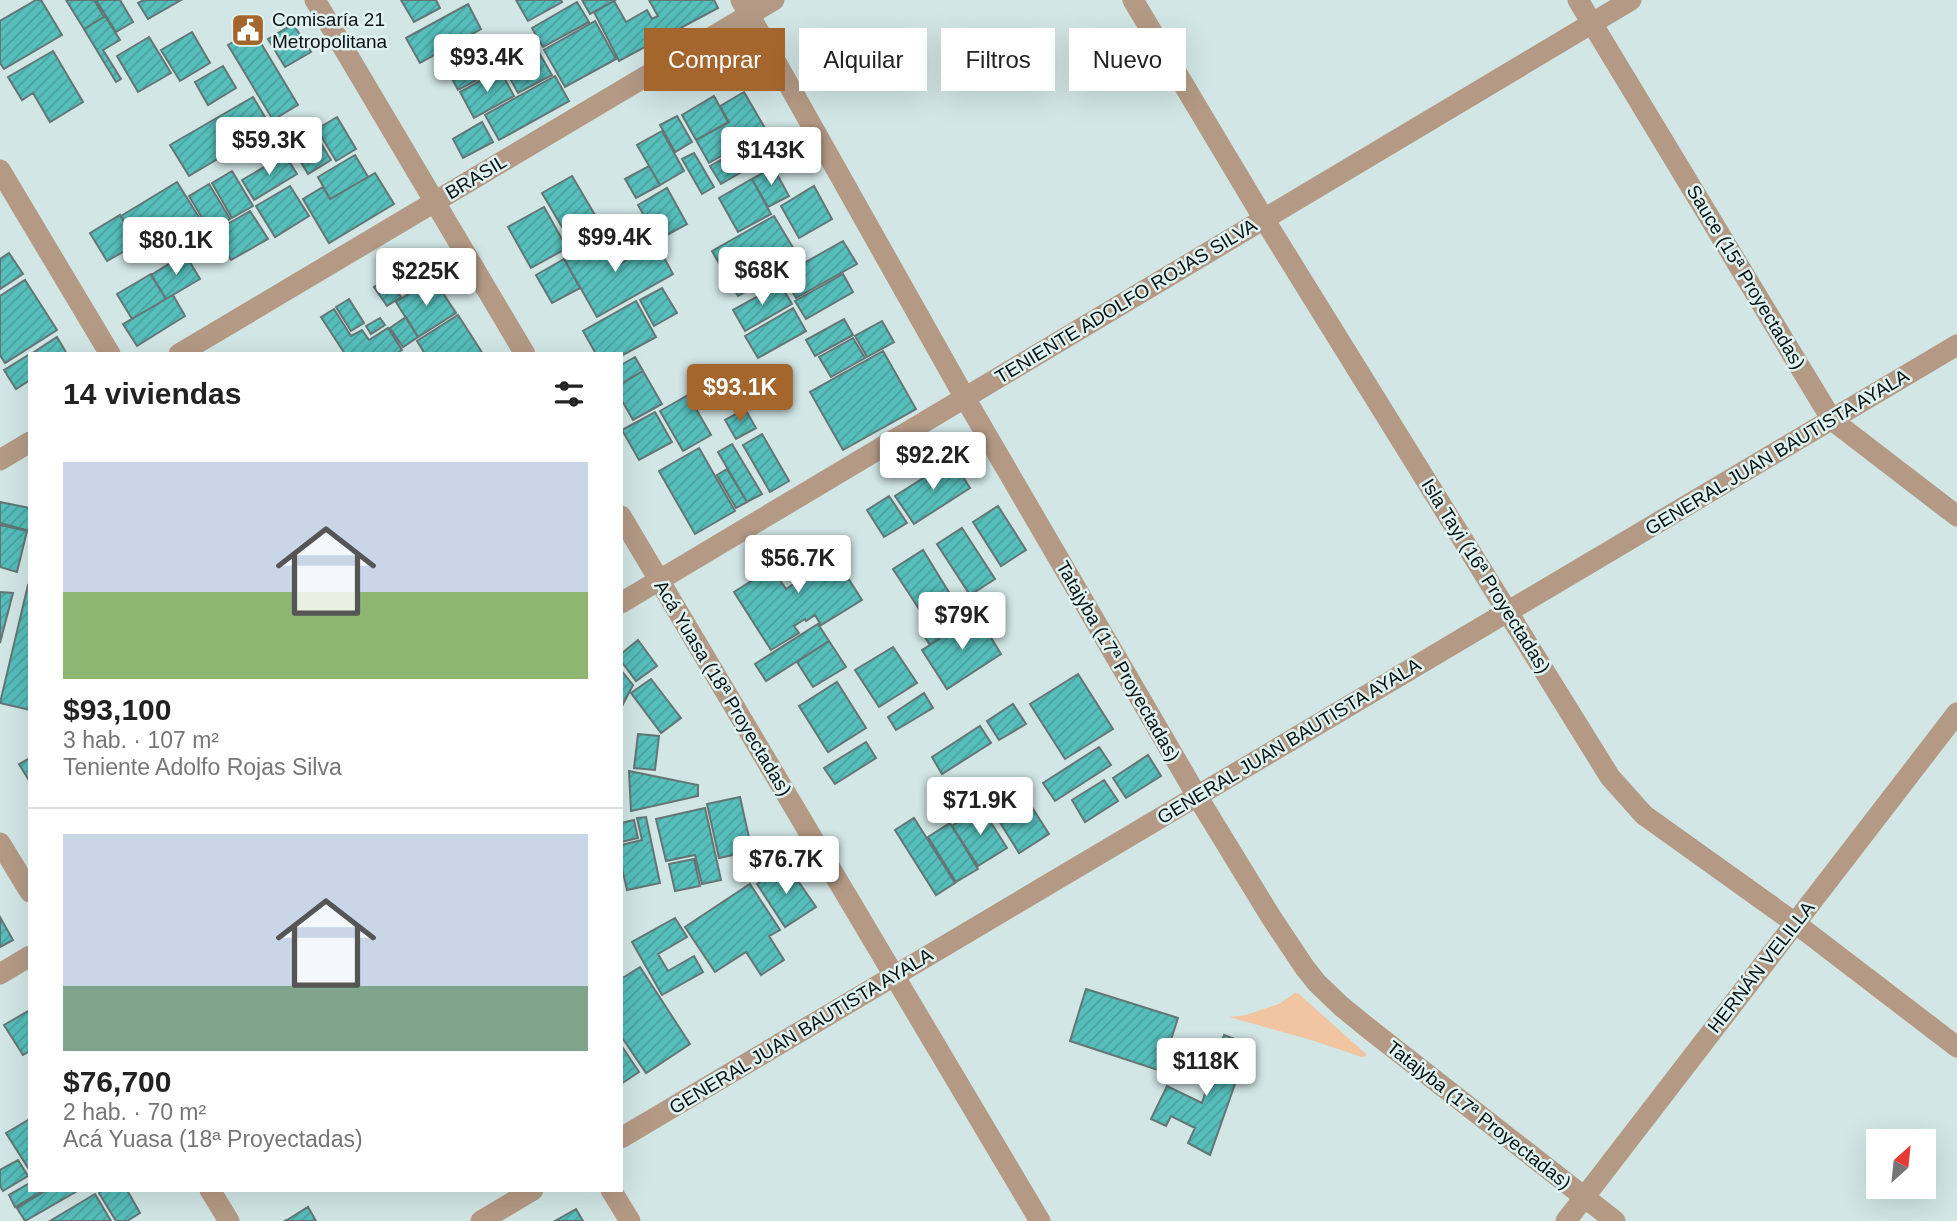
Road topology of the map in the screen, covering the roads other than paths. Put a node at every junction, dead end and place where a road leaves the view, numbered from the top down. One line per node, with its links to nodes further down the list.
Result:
1 (315, 0): 9 (street)
2 (774, 0): 6 (street, BRASIL)
3 (1133, 0): 10 (street, Isla Tayi (16ª Proyectadas))
4 (1578, 0): 7 (street, Sauce (15ª Proyectadas))
5 (1631, 0): 7 (street, TENIENTE ADOLFO ROJAS SILVA)
6 (745, 7): 9 (street, BRASIL); 15 (street, Tatajyba (17ª Proyectadas))
7 (1592, 23): 10 (street, TENIENTE ADOLFO ROJAS SILVA); 16 (street, Sauce (15ª Proyectadas))
8 (0, 170): 12 (street)
9 (435, 202): 13 (street, BRASIL); 14 (street)
10 (1264, 219): 15 (street, TENIENTE ADOLFO ROJAS SILVA); 23 (street, Isla Tayi (16ª Proyectadas))
11 (1957, 345): 16 (street, GENERAL JUAN BAUTISTA AYALA)
12 (109, 352)
13 (182, 352)
14 (524, 352)
15 (965, 398): 21 (street, TENIENTE ADOLFO ROJAS SILVA); 25 (street, Tatajyba (17ª Proyectadas))
16 (1832, 420): 19 (street, Sauce (15ª Proyectadas)); 23 (street, GENERAL JUAN BAUTISTA AYALA)
17 (28, 443): 18 (street)
18 (0, 460)
19 (1957, 516)
20 (623, 519): 21 (street, Acá Yuasa (18ª Proyectadas))
21 (660, 580): 22 (street, TENIENTE ADOLFO ROJAS SILVA); 31 (street, Acá Yuasa (18ª Proyectadas))
22 (623, 602)
23 (1508, 612): 25 (street, GENERAL JUAN BAUTISTA AYALA); 28 (street, Isla Tayi (16ª Proyectadas))
24 (1957, 713): 28 (street, HERNÁN VELILLA)
25 (1197, 796): 31 (street, GENERAL JUAN BAUTISTA AYALA); 37 (street, Tatajyba (17ª Proyectadas))
26 (0, 843): 27 (street)
27 (28, 889)
28 (1795, 923): 32 (street, Isla Tayi (16ª Proyectadas)); 37 (street, HERNÁN VELILLA)
29 (28, 957): 30 (street)
30 (0, 974)
31 (894, 976): 33 (street, GENERAL JUAN BAUTISTA AYALA); 41 (street, Acá Yuasa (18ª Proyectadas))
32 (1957, 1047)
33 (623, 1137)
34 (211, 1192): 38 (street)
35 (530, 1192): 39 (street)
36 (612, 1192): 40 (street)
37 (1584, 1197): 42 (street, HERNÁN VELILLA); 43 (street, Tatajyba (17ª Proyectadas))
38 (229, 1221)
39 (481, 1221)
40 (629, 1221)
41 (1040, 1221)
42 (1566, 1221)
43 (1615, 1221)

